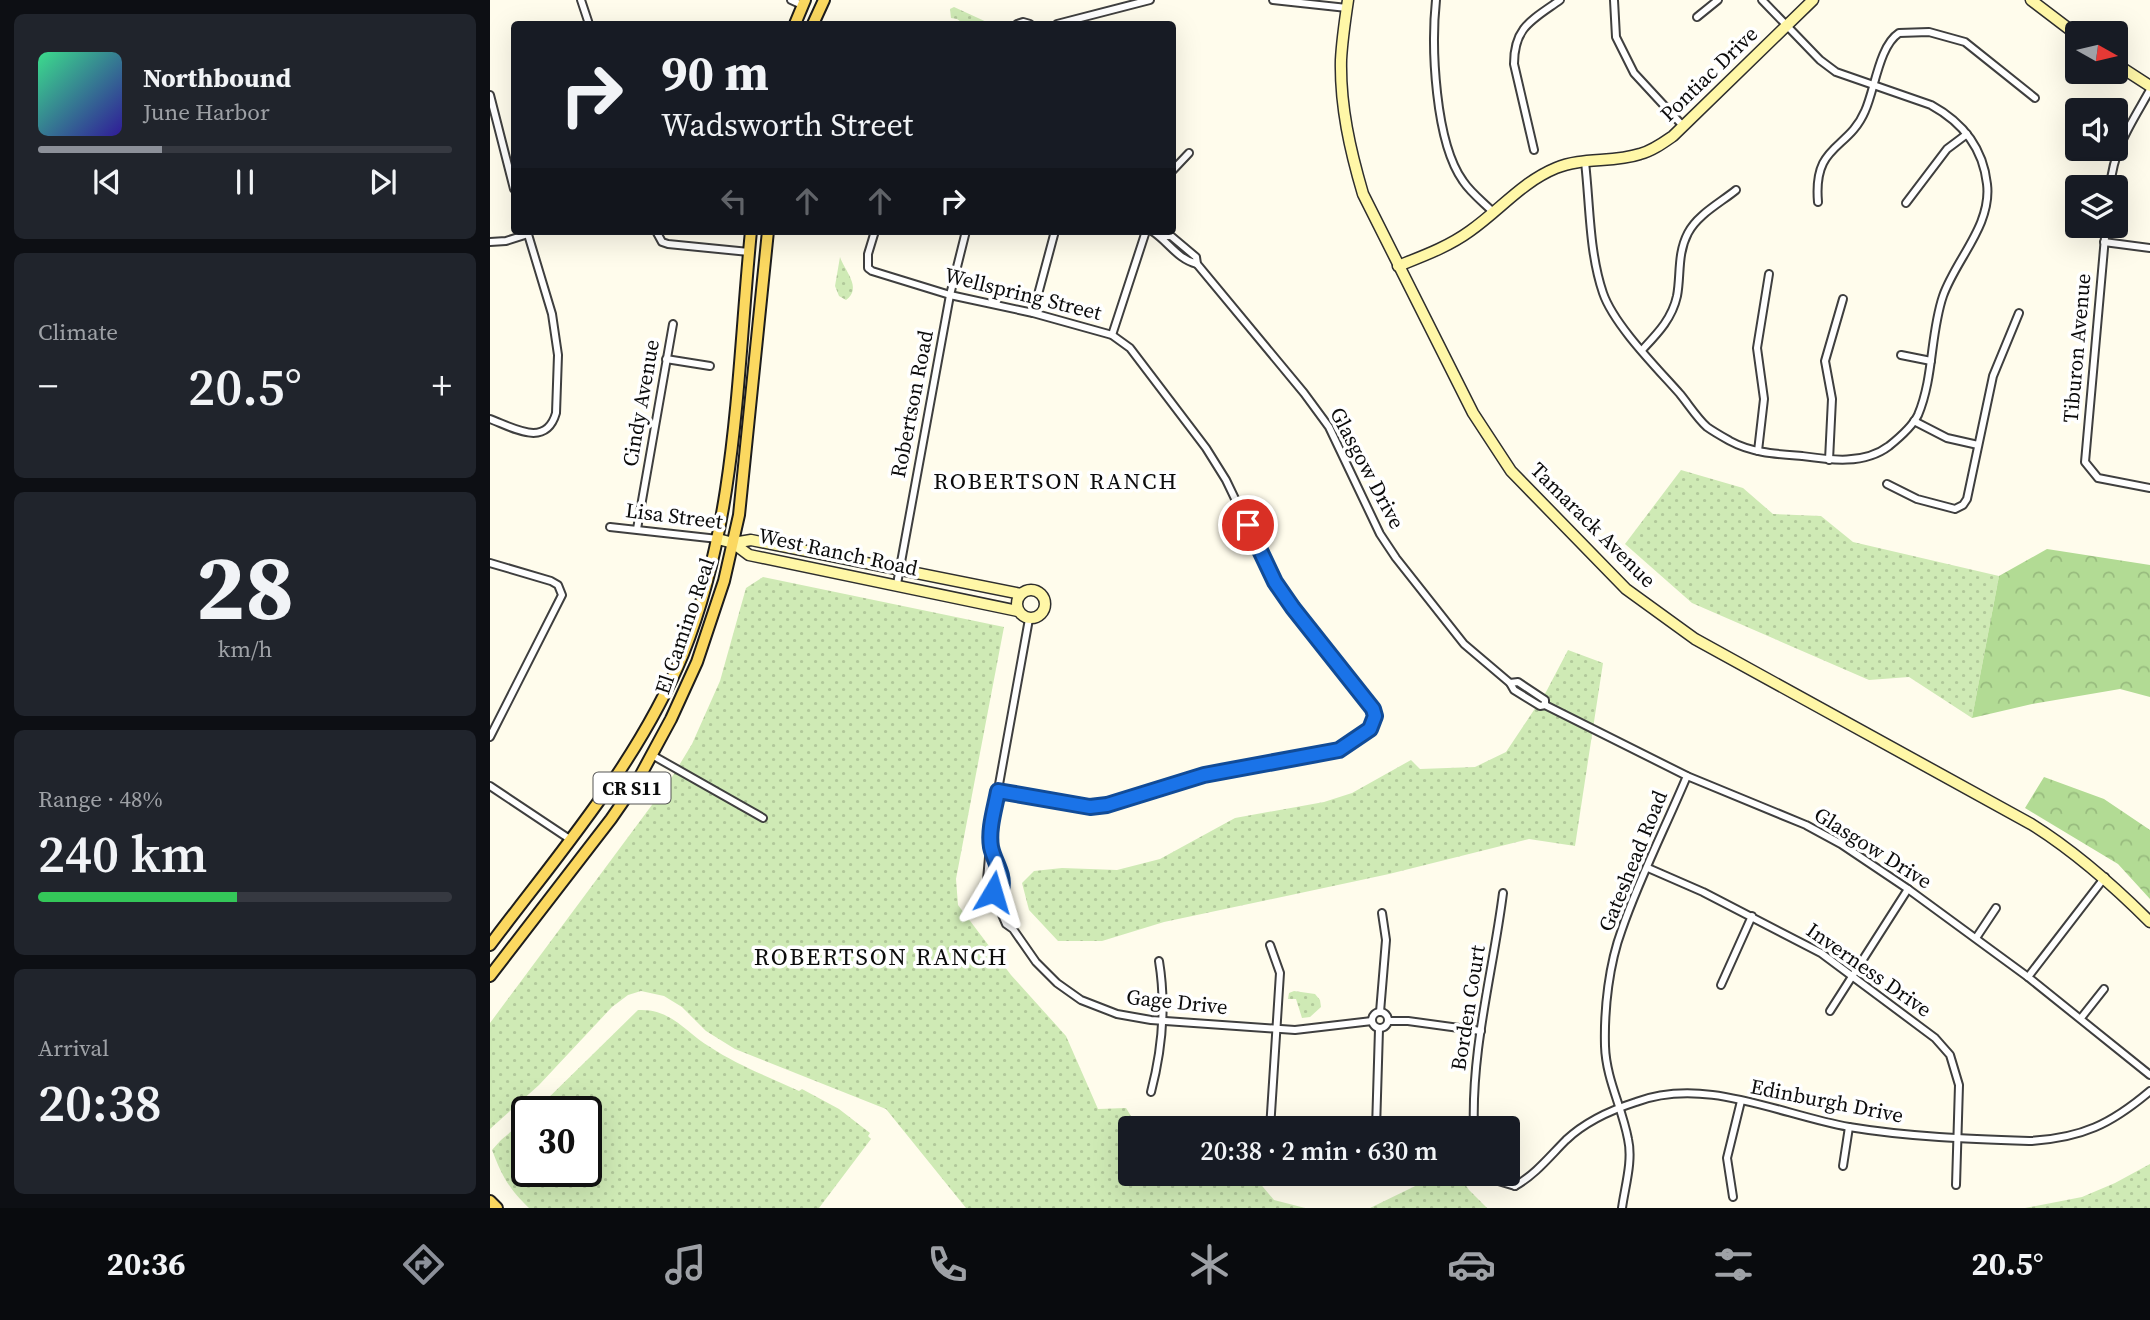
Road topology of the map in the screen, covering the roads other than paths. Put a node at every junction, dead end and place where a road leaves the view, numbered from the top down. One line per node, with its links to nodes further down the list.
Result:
1 (581, 0): 16 (street)
2 (791, 0): 13 (street)
3 (824, 0): 18 (main road)
4 (1150, 0): 19 (street)
5 (1273, 0): 14 (street)
6 (1436, 0): 38 (street)
7 (1560, 0): 29 (street)
8 (1614, 0): 27 (street)
9 (1718, 0): 15 (street)
10 (1762, 0): 20 (street)
11 (1814, 0): 20 (main road, Pontiac Drive)
12 (2031, 0): 21 (main road)
13 (804, 2): 17 (main road)
14 (1347, 4): 57 (main road, Tamarack Avenue)
15 (1697, 17)
16 (588, 21)
17 (795, 21)
18 (814, 21)
19 (1069, 21)
20 (1786, 26): 23 (street); 27 (main road, Pontiac Drive)
21 (2065, 26)
22 (2128, 72): 24 (main road)
23 (1874, 86): 26 (street); 28 (street); 36 (street)
24 (2150, 88): 33 (street)
25 (490, 95): 34 (street)
26 (2035, 98)
27 (1683, 126): 31 (main road, Pontiac Drive)
28 (1967, 134): 37 (street); 68 (street)
29 (1534, 150)
30 (1188, 153): 32 (street)
31 (1585, 162): 38 (main road, Pontiac Drive); 65 (street)
32 (1176, 166)
33 (2111, 175)
34 (511, 178)
35 (1736, 190): 65 (street)
36 (1818, 202)
37 (1906, 203)
38 (1493, 212): 57 (main road, Pontiac Drive)
39 (521, 235): 50 (street)
40 (529, 235): 70 (street)
41 (658, 235): 54 (street)
42 (751, 235): 54 (main road, El Camino Real / CR S11)
43 (768, 235): 80 (main road, El Camino Real / CR S11)
44 (874, 235): 59 (street, Wellspring Street)
45 (965, 235): 59 (street, Robertson Road)
46 (1054, 235): 61 (street)
47 (1145, 235): 64 (street)
48 (1160, 236): 52 (street, Glasgow Drive); 55 (street, Glasgow Drive)
49 (2105, 238): 51 (street, Tiburon Avenue)
50 (490, 242)
51 (2105, 242): 53 (street); 76 (street, Tiburon Avenue)
52 (1184, 247): 55 (street); 56 (street, Glasgow Drive)
53 (2150, 248)
54 (749, 252): 79 (main road, El Camino Real / CR S11)
55 (1178, 254): 56 (street, Glasgow Drive)
56 (1197, 264): 89 (street, Glasgow Drive)
57 (1398, 266): 96 (main road, Tamarack Avenue)
58 (1769, 274): 73 (street)
59 (950, 295): 61 (street, Wellspring Street); 82 (street, Robertson Road)
60 (1843, 299): 74 (street)
61 (1033, 313): 64 (street, Wellspring Street)
62 (2019, 313): 72 (street)
63 (673, 324): 67 (street, Cindy Avenue)
64 (1112, 335): 91 (street, Wellspring Street)
65 (1642, 350): 73 (street)
66 (1901, 355): 68 (street)
67 (666, 359): 69 (street); 78 (street, Cindy Avenue)
68 (1931, 361): 71 (street)
69 (710, 366)
70 (490, 419)
71 (1914, 421): 72 (street); 74 (street)
72 (1978, 445): 75 (street)
73 (1758, 451): 74 (street)
74 (1829, 460)
75 (1887, 484)
76 (2150, 488)
77 (610, 527): 78 (street, Lisa Street)
78 (637, 529): 79 (street, Lisa Street)
79 (718, 539): 80 (main road, Lisa Street); 93 (main road, El Camino Real / CR S11)
80 (733, 543): 82 (main road, West Ranch Road); 83 (main road, West Ranch Road); 88 (main road, El Camino Real / CR S11)
81 (490, 563): 87 (street)
82 (899, 569): 83 (street, Robertson Road); 84 (main road, West Ranch Road)
83 (897, 584): 85 (main road, West Ranch Road)
84 (1021, 594): 85 (main road); 86 (main road)
85 (1018, 611): 86 (main road)
86 (1029, 619): 91 (street, Gage Drive)
87 (490, 737)
88 (652, 755): 92 (street); 109 (main road, El Camino Real / CR S11)
89 (1688, 776): 95 (street, Gateshead Road); 97 (street, Glasgow Drive)
90 (490, 786): 93 (street)
91 (998, 791): 94 (street, Gage Drive)
92 (763, 818)
93 (571, 840): 105 (main road, El Camino Real / CR S11)
94 (991, 847): 98 (street, Gage Drive); 98 (street, Gage Drive)
95 (1647, 868): 102 (street, Inverness Drive); 126 (street, Gateshead Road)
96 (2105, 877): 103 (main road, Tamarack Avenue); 110 (street)
97 (1908, 889): 104 (street, Glasgow Drive); 108 (street)
98 (997, 891): 116 (street, Gage Drive)
99 (1503, 893): 121 (street, Borden Court)
100 (1996, 908): 104 (street)
101 (1382, 913): 114 (street)
102 (1752, 916): 108 (street, Inverness Drive); 111 (street)
103 (2150, 922)
104 (1976, 939): 110 (street, Glasgow Drive)
105 (490, 945)
106 (1270, 945): 119 (street)
107 (1159, 961): 116 (street)
108 (1853, 975): 113 (street); 131 (street, Inverness Drive)
109 (490, 976)
110 (2028, 977): 115 (street, Glasgow Drive)
111 (1721, 985)
112 (2104, 989): 115 (street)
113 (1830, 1011)
114 (1380, 1012): 117 (street); 118 (street)
115 (2081, 1018): 122 (street, Glasgow Drive)
116 (1162, 1020): 119 (street, Gage Drive); 124 (street)
117 (1372, 1021): 119 (street, Gage Drive); 120 (street)
118 (1388, 1021): 120 (street); 121 (street)
119 (1277, 1028): 127 (street)
120 (1379, 1029): 128 (street)
121 (1481, 1031): 129 (street, Borden Court)
122 (2150, 1075)
123 (2150, 1091): 131 (street, Edinburgh Drive)
124 (1151, 1092)
125 (1741, 1101): 126 (street, Edinburgh Drive); 130 (street, Edinburgh Drive); 135 (street)
126 (1619, 1108): 133 (street, Edinburgh Drive); 138 (street, Gateshead Road)
127 (1271, 1116)
128 (1376, 1116)
129 (1474, 1116)
130 (1849, 1127): 131 (street, Edinburgh Drive); 132 (street)
131 (1957, 1139): 134 (street, Inverness Drive)
132 (1843, 1166)
133 (1520, 1183)
134 (1956, 1185)
135 (1734, 1197)
136 (490, 1201): 137 (main road)
137 (497, 1208)
138 (1622, 1208)

